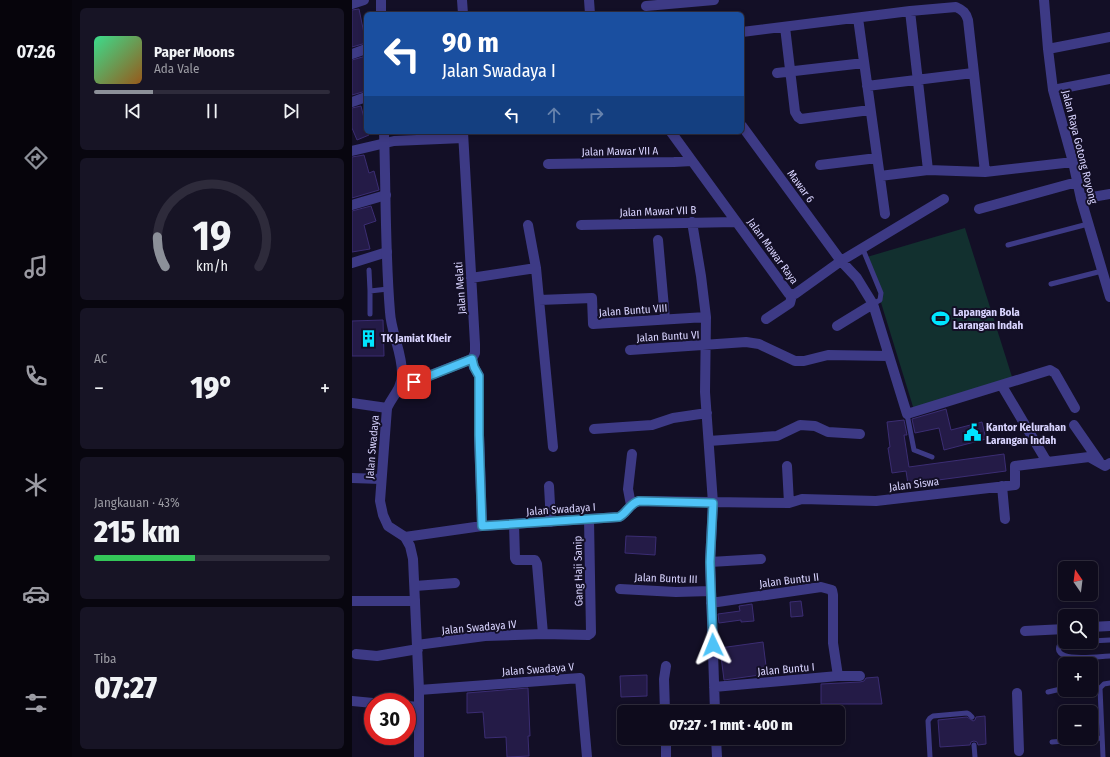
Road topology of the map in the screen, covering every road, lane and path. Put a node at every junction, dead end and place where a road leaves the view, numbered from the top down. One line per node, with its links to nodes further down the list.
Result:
1 (364, 0): 7 (street)
2 (381, 0): 10 (street)
3 (462, 0): 11 (street)
4 (589, 0): 12 (street)
5 (710, 0): 8 (street)
6 (1044, 0): 17 (street, Jalan Raya Gotong Royong)
7 (352, 4)
8 (646, 7)
9 (910, 11): 13 (street); 23 (street); 25 (street)
10 (381, 12)
11 (463, 12)
12 (590, 12)
13 (858, 18): 14 (street); 20 (street)
14 (785, 27): 15 (street); 21 (street)
15 (744, 32)
16 (1110, 37): 17 (street)
17 (1048, 49): 27 (street, Jalan Raya Gotong Royong)
18 (364, 50): 19 (street)
19 (352, 54)
20 (864, 63): 21 (street); 26 (street)
21 (790, 72): 22 (street); 30 (street)
22 (777, 73)
23 (974, 73): 25 (street); 43 (street)
24 (1110, 79): 27 (street)
25 (918, 80): 26 (street); 42 (street)
26 (867, 86): 30 (street)
27 (1053, 90): 39 (street, Jalan Raya Gotong Royong)
28 (364, 98): 29 (street)
29 (352, 102)
30 (870, 110): 37 (street)
31 (744, 129): 62 (street, Mawar 6)
32 (384, 134): 35 (street, Jalan Swadaya)
33 (672, 134): 38 (street, Jalan Mawar Raya)
34 (463, 135): 35 (street, Jalan Melati); 67 (street, Jalan Melati)
35 (384, 142): 36 (street, Jalan Melati); 47 (street, Jalan Swadaya)
36 (352, 151)
37 (877, 158): 41 (street); 44 (street)
38 (692, 161): 40 (street, Jalan Mawar VII A); 54 (street, Jalan Mawar Raya)
39 (1073, 162): 43 (street); 45 (street, Jalan Raya Gotong Royong)
40 (548, 164)
41 (820, 165)
42 (928, 170): 43 (street); 44 (street)
43 (985, 172)
44 (880, 176): 52 (street)
45 (1077, 182): 49 (street, Jalan Raya Gotong Royong); 51 (street)
46 (1110, 194): 49 (street)
47 (386, 195): 50 (street); 61 (street, Jalan Swadaya)
48 (944, 199): 60 (street, Jalan Mawar Raya)
49 (1081, 199): 55 (street, Jalan Raya Gotong Royong)
50 (352, 205)
51 (978, 209)
52 (885, 214)
53 (692, 222): 54 (street, Jalan Mawar VII B); 57 (street, Jalan Mawar VII B); 76 (street)
54 (736, 222): 72 (street, Jalan Mawar Raya)
55 (1088, 224): 59 (lane); 66 (street, Jalan Raya Gotong Royong)
56 (528, 225): 64 (street)
57 (581, 225)
58 (658, 240): 77 (street)
59 (1008, 245)
60 (862, 247): 62 (street, Jalan Mawar Raya); 74 (lane)
61 (387, 252): 63 (street); 69 (street, Jalan Swadaya)
62 (841, 260): 72 (street, Jalan Mawar Raya); 74 (street, Mawar 6)
63 (352, 263)
64 (536, 268): 67 (street); 73 (street)
65 (368, 270): 70 (lane)
66 (1102, 271): 68 (lane); 71 (street, Jalan Raya Gotong Royong)
67 (471, 278): 83 (street, Jalan Melati)
68 (1051, 284)
69 (388, 289): 70 (lane); 85 (street, Jalan Swadaya)
70 (370, 291): 75 (lane)
71 (1110, 294)
72 (792, 295): 78 (street)
73 (539, 300): 77 (street, Jalan Buntu VIII); 95 (street)
74 (874, 304): 79 (street); 82 (street, Mawar 6)
75 (370, 314)
76 (706, 317): 77 (street, Jalan Buntu VIII); 80 (street)
77 (665, 319)
78 (766, 319)
79 (837, 326)
80 (706, 346): 81 (street, Jalan Buntu VI); 82 (street, Jalan Buntu VI); 89 (street)
81 (630, 350)
82 (889, 356): 90 (street, Mawar 6)
83 (472, 359): 85 (street); 113 (street)
84 (1002, 386): 88 (street); 90 (street); 99 (street)
85 (400, 387): 87 (street, Jalan Swadaya)
86 (352, 403): 87 (street)
87 (388, 408): 103 (street, Jalan Swadaya)
88 (1075, 408)
89 (707, 413): 92 (street); 94 (street)
90 (907, 414): 97 (lane)
91 (1074, 425): 98 (street)
92 (594, 429)
93 (860, 434): 94 (street)
94 (709, 441): 106 (street)
95 (553, 447)
96 (632, 454): 108 (street)
97 (932, 457)
98 (1099, 461): 99 (street, Jalan Siswa); 100 (street, Jalan Siswa)
99 (1047, 462): 105 (street, Jalan Siswa)
100 (1110, 463)
101 (787, 466): 107 (street)
102 (352, 478): 103 (street)
103 (381, 479): 114 (street, Jalan Swadaya)
104 (549, 486): 111 (street)
105 (1002, 486): 107 (street, Jalan Siswa); 110 (street)
106 (713, 503): 107 (street, Jalan Siswa); 108 (street, Jalan Swadaya I); 116 (street)
107 (789, 503)
108 (631, 505): 109 (street, Jalan Swadaya I)
109 (589, 519): 111 (street, Jalan Swadaya I); 124 (street, Gang Haji Sanip)
110 (1005, 519)
111 (551, 522): 112 (street, Jalan Swadaya I)
112 (514, 524): 113 (street, Jalan Swadaya I); 129 (street)
113 (482, 526): 114 (street, Jalan Swadaya I)
114 (405, 537): 118 (street)
115 (761, 559): 116 (street)
116 (710, 562): 120 (street)
117 (454, 583): 118 (street)
118 (415, 586): 122 (street)
119 (620, 589): 120 (street, Jalan Buntu III)
120 (711, 591): 123 (street)
121 (352, 601): 122 (street)
122 (415, 601): 132 (street)
123 (711, 603): 139 (street, Jalan Buntu II); 142 (street)
124 (591, 624): 129 (street, Jalan Swadaya IV)
125 (1110, 626): 126 (street)
126 (1098, 627)
127 (1058, 629): 128 (street)
128 (1025, 631)
129 (543, 634): 132 (street, Jalan Swadaya IV)
130 (1110, 640): 131 (lane)
131 (1098, 641)
132 (417, 647): 134 (street, Jalan Swadaya IV); 143 (street)
133 (1058, 649): 136 (lane)
134 (356, 654)
135 (1110, 656): 137 (lane)
136 (1069, 657)
137 (1091, 657)
138 (666, 666): 149 (street)
139 (838, 676): 140 (street, Jalan Buntu I); 142 (street, Jalan Buntu I)
140 (860, 676)
141 (1110, 683): 154 (lane)
142 (714, 686): 150 (street)
143 (419, 690): 152 (street); 161 (street, Jalan Swadaya V)
144 (1058, 690): 145 (lane)
145 (1048, 692)
146 (1017, 693): 159 (street)
147 (352, 701): 148 (street)
148 (364, 702)
149 (665, 705)
150 (715, 705)
151 (416, 707): 152 (street)
152 (419, 707): 160 (street)
153 (972, 717): 164 (lane)
154 (1102, 738): 155 (lane); 166 (lane)
155 (1052, 742)
156 (666, 745): 162 (street)
157 (716, 745): 163 (street)
158 (974, 745): 165 (lane)
159 (1020, 751)
160 (419, 757)
161 (587, 757)
162 (666, 757)
163 (717, 757)
164 (930, 757)
165 (975, 757)
166 (1103, 757)

